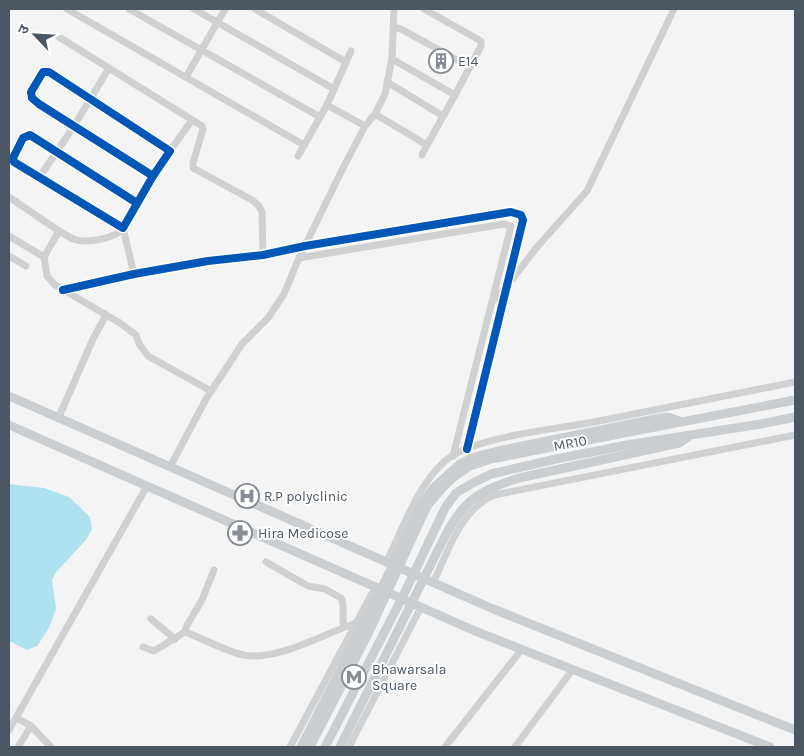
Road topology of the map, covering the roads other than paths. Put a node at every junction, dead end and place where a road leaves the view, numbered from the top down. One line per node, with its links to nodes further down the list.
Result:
1 (67, 9): 18 (street)
2 (129, 9): 12 (street)
3 (194, 9): 9 (street)
4 (225, 9): 9 (street)
5 (255, 9): 15 (street)
6 (394, 9): 10 (street)
7 (424, 9): 16 (street)
8 (674, 9): 50 (street)
9 (217, 22): 12 (street); 20 (street)
10 (393, 27): 14 (street); 16 (street)
11 (59, 37): 17 (street)
12 (201, 50): 18 (street); 26 (street)
13 (351, 51): 15 (street)
14 (392, 59): 19 (street); 21 (street)
15 (346, 62): 20 (street)
16 (470, 67): 21 (street)
17 (109, 68): 22 (street); 27 (street)
18 (186, 77): 30 (street)
19 (387, 82): 24 (street); 25 (street)
20 (334, 89): 23 (street)
21 (455, 95): 25 (street)
22 (89, 99): 28 (street); 28 (street); 32 (street)
23 (327, 105): 26 (street); 29 (street)
24 (375, 114): 29 (street); 31 (street)
25 (443, 116): 31 (street)
26 (320, 118): 30 (street)
27 (192, 120): 32 (street); 44 (street)
28 (74, 126): 33 (street); 36 (street)
29 (365, 126): 43 (street)
30 (304, 145): 35 (street)
31 (427, 145): 34 (street)
32 (170, 151): 36 (street)
33 (56, 153): 37 (street); 37 (street); 39 (street)
34 (422, 155)
35 (298, 156)
36 (153, 176): 39 (street)
37 (38, 178): 40 (street)
38 (9, 197): 41 (street)
39 (137, 203): 40 (street)
40 (123, 228): 41 (street); 49 (street)
41 (59, 231): 46 (street)
42 (9, 236): 46 (street)
43 (305, 246): 44 (street); 47 (street); 50 (street)
44 (263, 255): 49 (street)
45 (9, 256): 48 (street)
46 (44, 257): 51 (street)
47 (299, 258): 52 (street); 55 (street)
48 (26, 266)
49 (134, 274): 51 (street)
50 (507, 286): 52 (street); 64 (street)
51 (63, 290): 53 (street)
52 (492, 302): 65 (street)
53 (106, 315): 55 (street); 59 (street)
54 (795, 382): 64 (street)
55 (212, 391): 66 (street)
56 (9, 396): 59 (main road)
57 (795, 400): 60 (main road, MR10)
58 (795, 416): 62 (main road, MR10)
59 (58, 419): 66 (main road)
60 (683, 422): 70 (main road, MR10); 93 (main road, bridge)
61 (9, 425): 67 (main road)
62 (693, 434): 72 (main road, MR10); 96 (main road, bridge)
63 (795, 435): 73 (street)
64 (467, 450): 65 (street)
65 (453, 456): 69 (street)
66 (170, 467): 69 (main road)
67 (147, 486): 74 (main road); 86 (street)
68 (266, 562): 80 (street)
69 (386, 563): 70 (main road)
70 (398, 568): 72 (main road); 75 (main road, MR10)
71 (214, 570): 81 (street)
72 (413, 574): 73 (main road); 76 (main road, MR10)
73 (433, 583): 89 (main road)
74 (376, 586): 75 (main road); 79 (street)
75 (387, 591): 76 (main road); 94 (main road, MR10)
76 (402, 598): 77 (main road); 95 (main road, MR10)
77 (421, 607): 84 (main road); 97 (street)
78 (151, 619): 82 (street)
79 (357, 623): 80 (street); 92 (street)
80 (344, 627): 81 (street)
81 (185, 632): 82 (street)
82 (175, 639): 83 (street)
83 (143, 647)
84 (522, 649): 85 (main road); 98 (street)
85 (574, 669): 99 (street); 100 (main road)
86 (17, 718): 87 (street); 88 (street)
87 (31, 726): 90 (street); 91 (street)
88 (9, 730)
89 (795, 730)
90 (18, 747)
91 (51, 747)
92 (290, 747)
93 (301, 747)
94 (310, 747)
95 (325, 747)
96 (340, 747)
97 (349, 747)
98 (446, 747)
99 (515, 747)
100 (770, 747)

